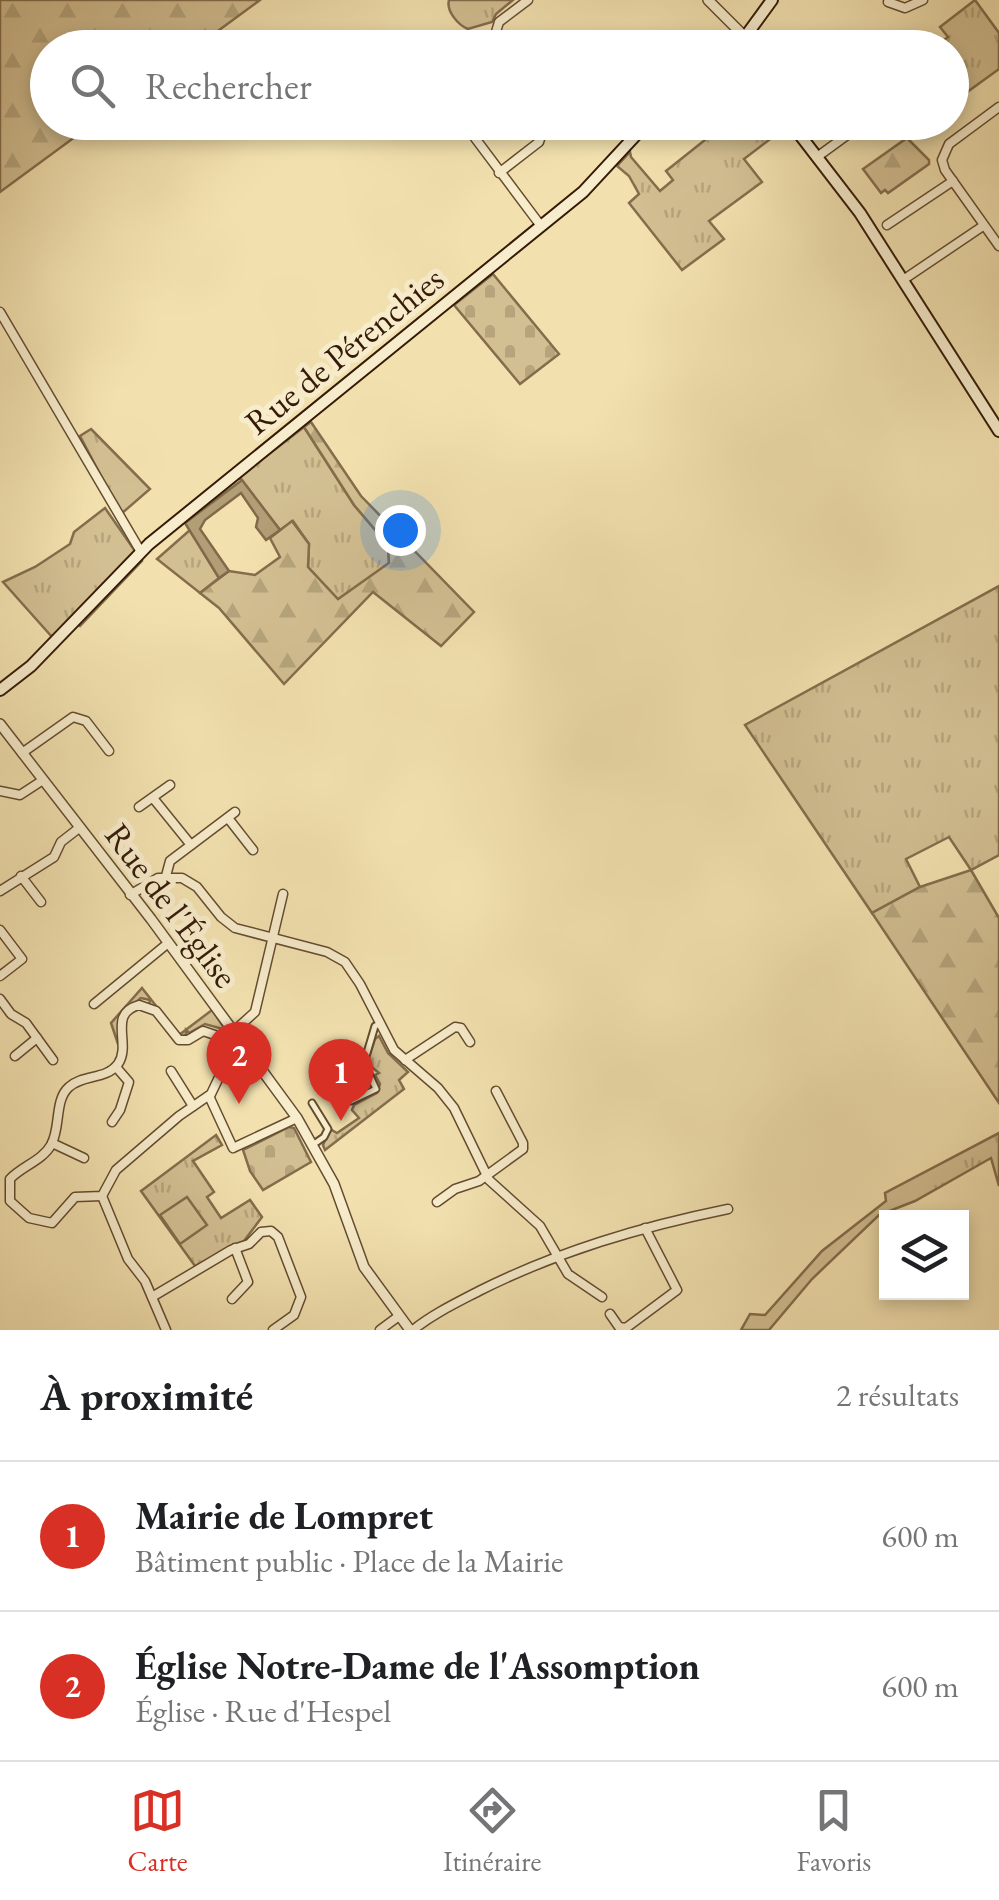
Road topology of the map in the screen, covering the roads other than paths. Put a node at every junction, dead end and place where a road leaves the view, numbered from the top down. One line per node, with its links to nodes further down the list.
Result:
1 (528, 0): 8 (street)
2 (708, 0): 9 (street)
3 (772, 0): 10 (main road)
4 (923, 0): 6 (street)
5 (888, 2): 6 (street)
6 (908, 8): 7 (street)
7 (906, 21)
8 (497, 30)
9 (735, 30)
10 (754, 30)
11 (999, 107): 12 (street)
12 (969, 130)
13 (476, 140): 20 (street)
14 (540, 140): 20 (street)
15 (632, 140): 23 (main road, Rue de Pérenchies)
16 (804, 140): 19 (main road)
17 (840, 140): 19 (street)
18 (957, 140): 21 (street)
19 (817, 157): 26 (main road)
20 (499, 173): 23 (street)
21 (953, 181): 22 (street); 24 (street)
22 (887, 225)
23 (541, 226): 29 (main road, Rue de Pérenchies)
24 (983, 226): 25 (street); 26 (street)
25 (999, 246)
26 (905, 279): 28 (main road)
27 (0, 312): 29 (street)
28 (999, 431)
29 (141, 552): 30 (main road, Rue de Pérenchies)
30 (0, 687)
31 (0, 724): 33 (street, Rue de l'Église)
32 (109, 751): 33 (street)
33 (22, 753): 34 (street, Rue de l'Église)
34 (43, 780): 36 (street); 39 (street, Rue de l'Église)
35 (170, 785): 37 (street)
36 (0, 792)
37 (152, 798): 38 (street); 40 (street)
38 (139, 808)
39 (78, 828): 42 (street); 46 (street, Rue de l'Église)
40 (192, 845): 41 (street); 43 (street)
41 (238, 855)
42 (21, 876): 44 (street); 47 (street)
43 (166, 876): 46 (street); 49 (street)
44 (0, 891)
45 (283, 894): 49 (street)
46 (130, 895): 50 (street, Rue de l'Église)
47 (41, 902)
48 (0, 930): 51 (street)
49 (272, 939): 54 (street); 55 (street)
50 (167, 944): 53 (street); 55 (street, Rue de l'Église)
51 (0, 976)
52 (0, 999): 56 (street)
53 (94, 1004)
54 (380, 1024): 60 (street); 61 (street)
55 (232, 1034): 62 (street); 65 (street); 68 (street, Rue de l'Église)
56 (37, 1038): 58 (street); 59 (street)
57 (470, 1042): 60 (street)
58 (14, 1056)
59 (54, 1060)
60 (404, 1060): 73 (street)
61 (364, 1064): 61 (street)
62 (116, 1067): 69 (street); 70 (street)
63 (171, 1071): 67 (street)
64 (496, 1091): 73 (street)
65 (209, 1096): 67 (street); 68 (street)
66 (312, 1104): 71 (street)
67 (192, 1106): 74 (street)
68 (297, 1118): 71 (street, Rue de l'Église)
69 (112, 1122)
70 (52, 1144): 72 (street); 74 (street)
71 (314, 1144): 84 (street, Rue de l'Église)
72 (84, 1158)
73 (486, 1175): 75 (street); 79 (street)
74 (102, 1196): 81 (street)
75 (436, 1202)
76 (728, 1210): 77 (street)
77 (645, 1228): 79 (street); 83 (street)
78 (234, 1248): 81 (street); 82 (street); 86 (street)
79 (556, 1255): 80 (street); 88 (street)
80 (602, 1296)
81 (152, 1297): 85 (street)
82 (232, 1299)
83 (610, 1314)
84 (399, 1316): 87 (street); 88 (street, Rue de l'Église)
85 (166, 1330)
86 (273, 1330)
87 (380, 1330)
88 (411, 1330)

